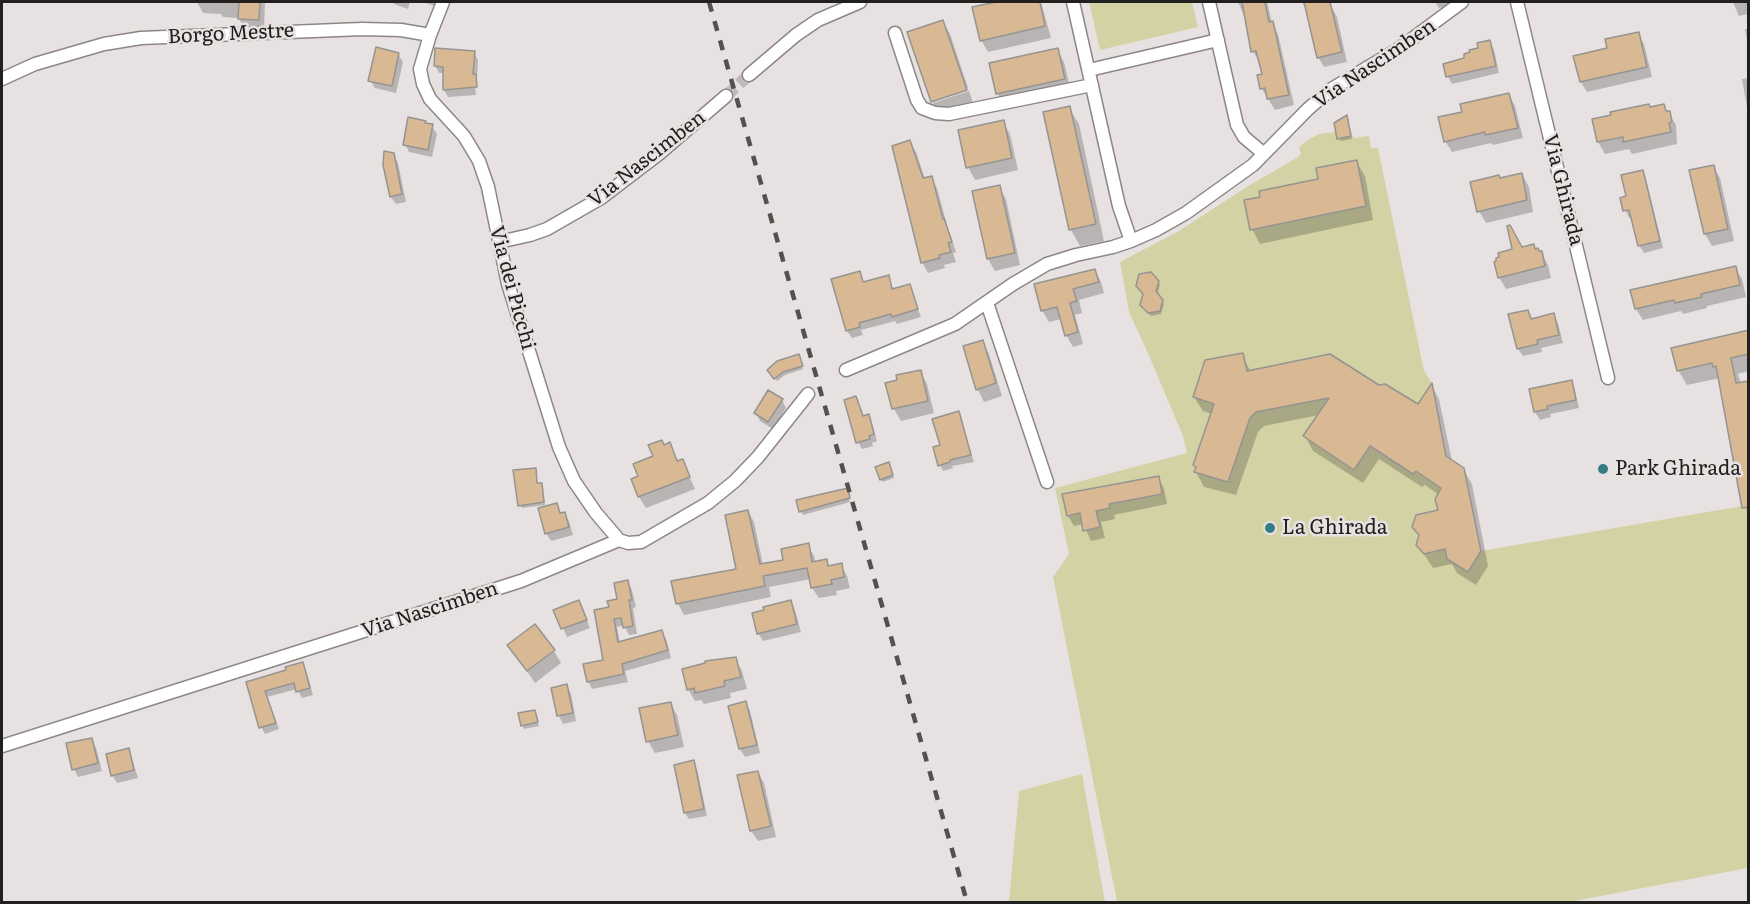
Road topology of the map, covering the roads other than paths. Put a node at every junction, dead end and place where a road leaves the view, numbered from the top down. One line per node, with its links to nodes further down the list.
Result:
1 (443, 2): 8 (street)
2 (860, 2): 11 (street)
3 (1073, 2): 10 (street)
4 (1209, 2): 9 (street)
5 (1462, 2): 15 (street, Via Nascimben)
6 (1517, 2): 20 (street, Via Ghirada)
7 (895, 33): 13 (street)
8 (430, 34): 12 (street, Borgo Mestre); 17 (street, Via dei Picchi)
9 (1218, 40): 10 (street); 15 (street)
10 (1089, 70): 13 (street)
11 (749, 75)
12 (2, 79)
13 (1092, 85): 16 (street)
14 (726, 96): 17 (street, Via Nascimben)
15 (1264, 154): 16 (street, Via Nascimben)
16 (1131, 241): 18 (street, Via Nascimben)
17 (499, 242): 23 (street, Via dei Picchi)
18 (987, 303): 19 (street, Via Nascimben); 22 (street)
19 (846, 370)
20 (1608, 378)
21 (808, 394): 23 (street, Via Nascimben)
22 (1047, 482)
23 (619, 540): 24 (street, Via Nascimben)
24 (2, 746)

